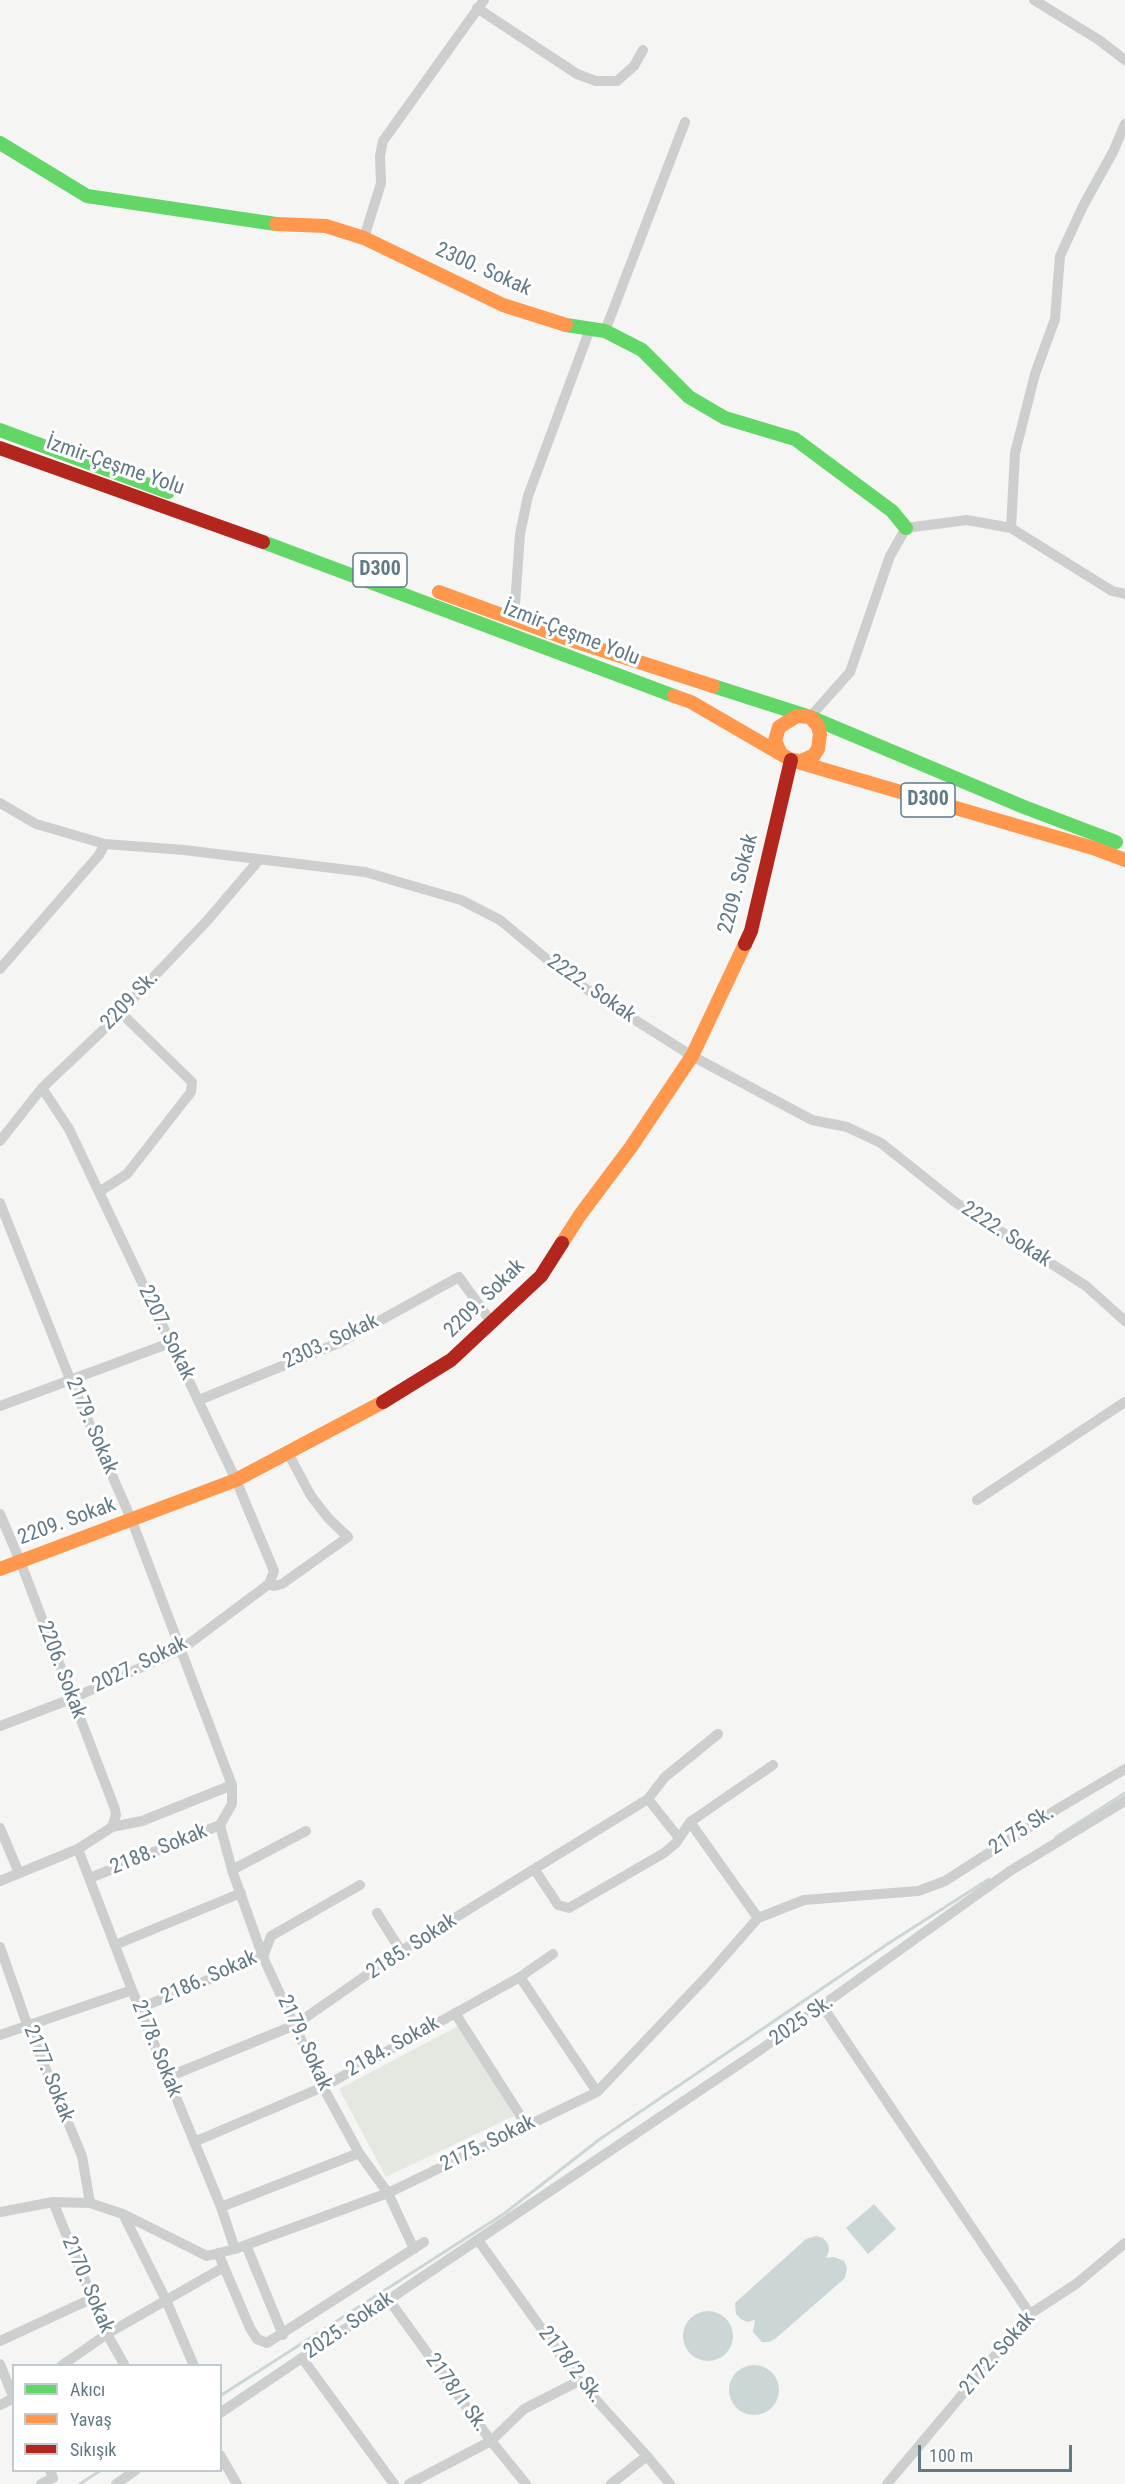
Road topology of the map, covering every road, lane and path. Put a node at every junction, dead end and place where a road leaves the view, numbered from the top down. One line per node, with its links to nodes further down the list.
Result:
1 (1034, 0): 4 (street)
2 (480, 4): 3 (street); 8 (street)
3 (643, 50)
4 (1125, 60)
5 (685, 122): 10 (street)
6 (1125, 124): 15 (street)
7 (0, 143): 8 (main road, 2300. Sokak)
8 (364, 238): 9 (main road, 2300. Sokak)
9 (590, 329): 10 (main road, 2300. Sokak); 18 (street)
10 (604, 331): 14 (main road, 2300. Sokak)
11 (0, 430): 13 (main road, İzmir-Çeşme Yolu)
12 (0, 448): 20 (main road, İzmir-Çeşme Yolu / D300)
13 (179, 496)
14 (906, 528): 15 (street); 19 (street)
15 (1011, 528): 17 (street)
16 (424, 586): 18 (main road, İzmir-Çeşme Yolu / D300)
17 (1125, 594)
18 (514, 619): 19 (main road, İzmir-Çeşme Yolu / D300)
19 (810, 717): 20 (main road); 20 (main road); 23 (main road, İzmir-Çeşme Yolu / D300)
20 (791, 760): 25 (main road, İzmir-Çeşme Yolu / D300); 28 (main road, 2209. Sokak)
21 (1, 806): 22 (street, 2222. Sokak)
22 (105, 844): 24 (street, 2222. Sokak); 26 (street)
23 (1125, 845)
24 (259, 860): 27 (street, 2209 Sk.); 28 (street, 2222. Sokak)
25 (1125, 860)
26 (0, 969)
27 (120, 1012): 29 (street, 2209 Sk.); 31 (street)
28 (692, 1056): 33 (street, 2222. Sokak); 34 (main road, 2209. Sokak)
29 (42, 1088): 30 (street, 2209 Sk.); 31 (street, 2207. Sokak)
30 (0, 1142)
31 (99, 1192): 35 (street, 2207. Sokak)
32 (0, 1203): 36 (street, 2179. Sokak)
33 (1125, 1321)
34 (492, 1323): 37 (street, 2303. Sokak); 40 (main road, 2209. Sokak)
35 (170, 1342): 36 (street); 37 (street, 2207. Sokak)
36 (70, 1379): 39 (street); 44 (street, 2179. Sokak)
37 (199, 1400): 41 (street, 2207. Sokak)
38 (1125, 1402): 42 (street)
39 (0, 1406)
40 (288, 1453): 41 (main road, 2209. Sokak); 47 (street, 2027. Sokak)
41 (236, 1480): 44 (main road, 2209. Sokak); 47 (street, 2207. Sokak)
42 (977, 1500)
43 (0, 1514): 45 (street, 2206. Sokak)
44 (132, 1521): 45 (main road, 2209. Sokak); 48 (street, 2179. Sokak)
45 (20, 1561): 46 (main road, 2209. Sokak); 49 (street, 2206. Sokak)
46 (0, 1569)
47 (269, 1584): 48 (street, 2027. Sokak)
48 (182, 1648): 49 (street, 2027. Sokak); 54 (street, 2179. Sokak)
49 (71, 1699): 50 (street, 2027. Sokak); 59 (street, 2206. Sokak)
50 (0, 1726)
51 (718, 1734): 55 (street, 2185. Sokak)
52 (773, 1765): 57 (street)
53 (1125, 1769): 70 (street, 2175 Sk.)
54 (232, 1785): 58 (street, 2188. Sokak); 59 (street)
55 (648, 1799): 62 (street); 65 (street, 2185. Sokak)
56 (1125, 1801): 81 (street, 2025 Sk.)
57 (690, 1822): 62 (street); 73 (street)
58 (220, 1826): 64 (street, 2179. Sokak); 67 (street, 2188. Sokak)
59 (112, 1827): 63 (street)
60 (0, 1828): 66 (street)
61 (306, 1831): 64 (street)
62 (679, 1838): 65 (street)
63 (78, 1849): 66 (street); 67 (street, 2178. Sokak)
64 (232, 1870): 71 (street, 2179. Sokak)
65 (535, 1870): 76 (street, 2185. Sokak)
66 (19, 1873): 68 (street)
67 (90, 1878): 74 (street, 2178. Sokak)
68 (0, 1881)
69 (360, 1885): 78 (street, 2186. Sokak)
70 (918, 1891): 73 (street, 2175. Sokak)
71 (241, 1893): 74 (street); 78 (street, 2179. Sokak)
72 (376, 1913): 76 (street)
73 (758, 1918): 89 (street, 2175. Sokak)
74 (115, 1945): 80 (street, 2178. Sokak)
75 (0, 1947): 84 (street, 2177. Sokak)
76 (401, 1952): 85 (street, 2185. Sokak)
77 (553, 1954): 79 (street, 2184. Sokak)
78 (263, 1957): 82 (street, 2186. Sokak); 85 (street, 2179. Sokak)
79 (520, 1977): 83 (street, 2184. Sokak); 89 (street)
80 (132, 1990): 82 (street, 2178. Sokak); 84 (street)
81 (823, 2007): 99 (street, 2025 Sk.); 109 (street)
82 (140, 2008): 87 (street, 2178. Sokak)
83 (454, 2013): 88 (street, 2184. Sokak); 90 (street)
84 (27, 2024): 86 (street); 95 (street, 2177. Sokak)
85 (295, 2025): 87 (street, 2185. Sokak); 88 (street, 2179. Sokak)
86 (0, 2035)
87 (168, 2077): 91 (street, 2178. Sokak)
88 (323, 2087): 91 (street, 2184. Sokak); 92 (street, 2179. Sokak)
89 (597, 2092): 90 (street, 2175. Sokak)
90 (527, 2126): 93 (street, 2175. Sokak)
91 (194, 2142): 96 (street, 2178. Sokak)
92 (360, 2153): 93 (street, 2179. Sokak); 96 (street)
93 (388, 2193): 102 (street, 2175. Sokak); 103 (street, 2179. Sokak)
94 (53, 2202): 95 (street, 2175. Sokak); 97 (street, 2175. Sokak); 106 (street, 2170. Sokak)
95 (90, 2203): 98 (street, 2175. Sokak)
96 (221, 2207): 102 (street, 2178. Sokak)
97 (0, 2212)
98 (123, 2214): 104 (street, 2175. Sokak); 107 (street)
99 (478, 2240): 108 (street, 2025. Sokak); 118 (street, 2178/2 Sk.)
100 (424, 2242): 103 (street)
101 (1125, 2243): 109 (street, 2172. Sokak)
102 (241, 2247): 104 (street, 2175. Sokak); 111 (street, 2178. Sokak)
103 (414, 2249): 111 (street)
104 (218, 2253): 105 (street)
105 (224, 2267): 107 (street); 111 (street)
106 (91, 2299): 110 (street, 2170. Sokak); 112 (street)
107 (166, 2300): 110 (street); 117 (street)
108 (389, 2300): 113 (street, 2025. Sokak); 121 (street, 2178/1 Sk.)
109 (1030, 2314): 134 (street, 2172. Sokak)
110 (107, 2334): 115 (street); 116 (street, 2170. Sokak)
111 (283, 2335)
112 (0, 2341)
113 (302, 2358): 120 (street, 2025. Sokak); 129 (street)
114 (0, 2364): 119 (street)
115 (64, 2364)
116 (124, 2364)
117 (193, 2364)
118 (579, 2381): 121 (street); 122 (street, 2178/2 Sk.)
119 (12, 2395)
120 (222, 2412)
121 (491, 2441): 130 (street); 131 (street, 2178/1 Sk.)
122 (647, 2456): 132 (street); 133 (street, 2178/2 Sk.)
123 (222, 2458): 128 (street)
124 (133, 2472): 127 (street)
125 (51, 2474): 126 (street)
126 (41, 2484)
127 (116, 2484)
128 (237, 2484)
129 (394, 2484)
130 (409, 2484)
131 (526, 2484)
132 (611, 2484)
133 (670, 2484)
134 (887, 2484)

